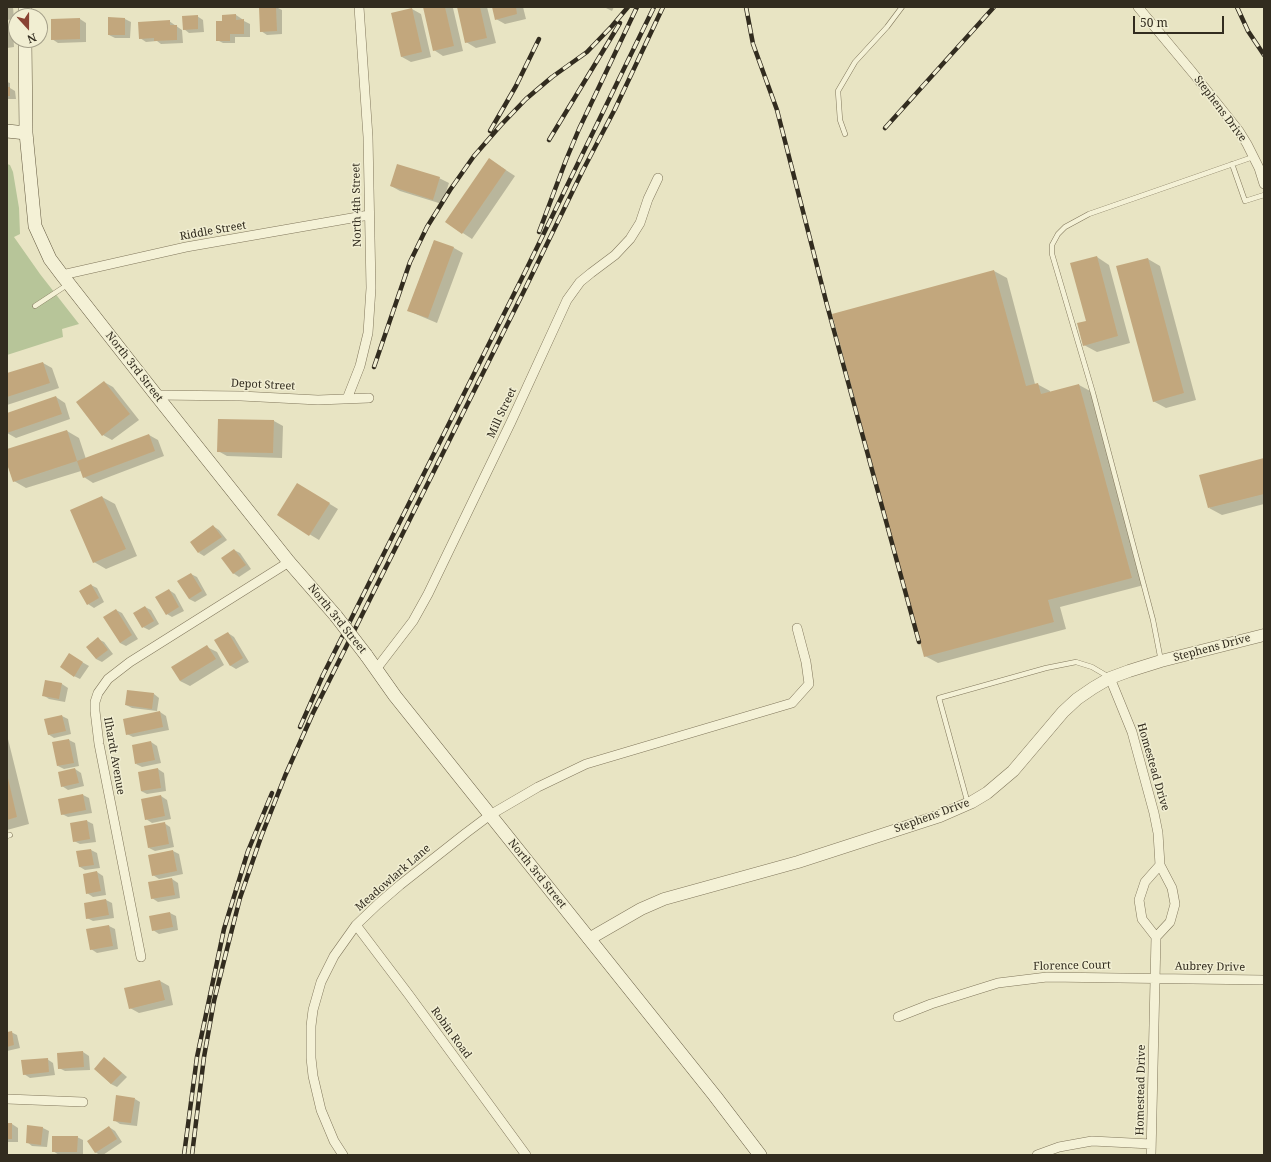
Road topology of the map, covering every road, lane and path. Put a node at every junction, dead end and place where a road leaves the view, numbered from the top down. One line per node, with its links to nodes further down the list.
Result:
1 (359, 7): 13 (street, North 4th Street)
2 (902, 7): 7 (lane)
3 (1138, 7): 8 (street, Stephens Drive)
4 (25, 48): 6 (main road, North 3rd Street)
5 (7, 132): 6 (main road)
6 (26, 133): 14 (main road, North 3rd Street)
7 (845, 134)
8 (1253, 157): 9 (lane); 11 (street, Stephens Drive)
9 (1232, 164): 12 (lane); 22 (lane)
10 (658, 178): 23 (street, Mill Street)
11 (1264, 184)
12 (1264, 195)
13 (369, 214): 14 (street, Riddle Street); 18 (street, North 4th Street)
14 (65, 279): 15 (lane); 16 (main road, North 3rd Street)
15 (35, 306)
16 (156, 394): 18 (street, Depot Street); 19 (main road, North 3rd Street)
17 (369, 398): 18 (street, Depot Street)
18 (347, 399)
19 (289, 562): 23 (main road, North 3rd Street, bridge); 31 (street, Ilhardt Avenue)
20 (797, 628): 26 (street, Meadowlark Lane)
21 (1264, 635): 22 (street, Stephens Drive)
22 (1161, 661): 24 (street, Stephens Drive)
23 (377, 668): 26 (main road, North 3rd Street)
24 (1110, 678): 25 (street, Stephens Drive); 25 (lane); 27 (street, Homestead Drive)
25 (968, 804): 30 (street, Stephens Drive)
26 (490, 815): 28 (street, Meadowlark Lane); 30 (main road, North 3rd Street)
27 (1160, 865): 29 (street, Homestead Drive); 29 (street)
28 (356, 925): 38 (street, Meadowlark Lane); 39 (street, Robin Road)
29 (1156, 936): 32 (street, Homestead Drive)
30 (589, 939): 40 (main road, North 3rd Street)
31 (141, 957)
32 (1156, 978): 33 (street, Aubrey Drive); 34 (street, Florence Court); 37 (street, Homestead Drive)
33 (1264, 980)
34 (898, 1017)
35 (7, 1099): 36 (street)
36 (83, 1102)
37 (1152, 1144): 41 (street); 42 (street, Homestead Drive)
38 (343, 1155)
39 (526, 1155)
40 (760, 1155)
41 (1037, 1155)
42 (1151, 1155)

